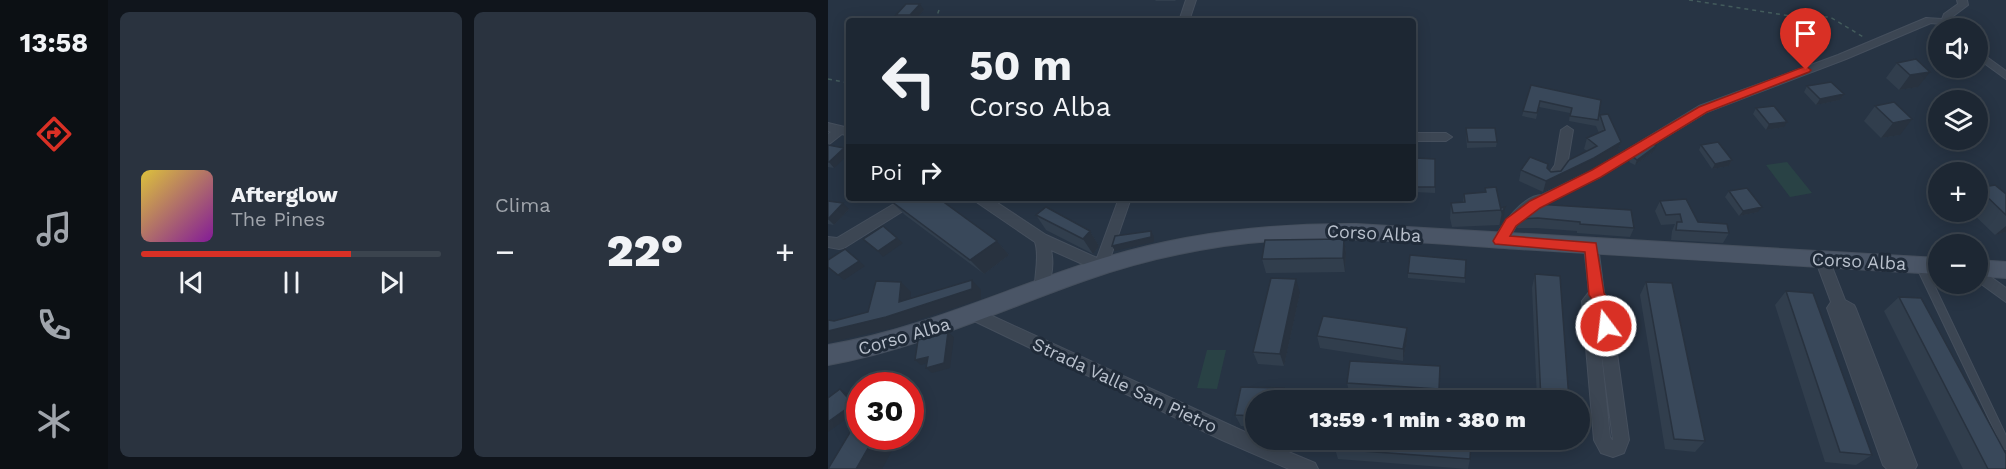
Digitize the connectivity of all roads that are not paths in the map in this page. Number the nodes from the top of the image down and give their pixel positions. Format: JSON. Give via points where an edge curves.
{"nodes":[{"id":1,"x":1191,"y":0,"type":"edge"},
{"id":2,"x":1962,"y":0,"type":"edge"},
{"id":3,"x":1185,"y":18,"type":"edge"},
{"id":4,"x":1948,"y":18,"type":"edge"},
{"id":5,"x":1928,"y":21,"type":"edge"},
{"id":6,"x":1988,"y":62,"type":"edge"},
{"id":7,"x":2006,"y":76,"type":"edge"},
{"id":8,"x":828,"y":127,"type":"edge"},
{"id":9,"x":845,"y":130,"type":"edge"},
{"id":10,"x":1567,"y":130,"type":"dead end"},
{"id":11,"x":1416,"y":137,"type":"edge"},
{"id":12,"x":1446,"y":137,"type":"dead end"},
{"id":13,"x":828,"y":141,"type":"edge"},
{"id":14,"x":1552,"y":178,"type":"edge"},
{"id":15,"x":1545,"y":193,"type":"edge"},
{"id":16,"x":909,"y":201,"type":"edge"},
{"id":17,"x":985,"y":201,"type":"edge"},
{"id":18,"x":1124,"y":201,"type":"edge"},
{"id":19,"x":1535,"y":204,"type":"junction"},
{"id":20,"x":1041,"y":238,"type":"junction"},
{"id":21,"x":1500,"y":241,"type":"junction"},
{"id":22,"x":828,"y":242,"type":"edge"},
{"id":23,"x":1592,"y":246,"type":"junction"},
{"id":24,"x":1822,"y":259,"type":"junction"},
{"id":25,"x":1928,"y":265,"type":"edge"},
{"id":26,"x":1101,"y":266,"type":"junction"},
{"id":27,"x":1988,"y":269,"type":"edge"},
{"id":28,"x":2006,"y":270,"type":"edge"},
{"id":29,"x":1988,"y":282,"type":"edge"},
{"id":30,"x":1041,"y":287,"type":"junction"},
{"id":31,"x":1941,"y":294,"type":"edge"},
{"id":32,"x":1597,"y":295,"type":"junction"},
{"id":33,"x":2006,"y":296,"type":"edge"},
{"id":34,"x":1839,"y":304,"type":"junction"},
{"id":35,"x":975,"y":314,"type":"junction"},
{"id":36,"x":828,"y":355,"type":"edge"},
{"id":37,"x":2006,"y":445,"type":"edge"},
{"id":38,"x":1309,"y":469,"type":"edge"},
{"id":39,"x":1899,"y":469,"type":"edge"},
{"id":40,"x":1906,"y":469,"type":"edge"}],
"edges":[{"from":1,"to":3,"type":"street"},
{"from":2,"to":4,"type":"street","via":[[1963,5]]},
{"from":5,"to":19,"type":"street","via":[[1703,110],[1596,174]]},
{"from":6,"to":7,"type":"street"},
{"from":8,"to":9,"type":"street"},
{"from":9,"to":13,"type":"street"},
{"from":10,"to":14,"type":"street","via":[[1561,166]]},
{"from":11,"to":12,"type":"street"},
{"from":15,"to":19,"type":"street"},
{"from":16,"to":22,"type":"street","via":[[839,244]]},
{"from":17,"to":20,"type":"street"},
{"from":18,"to":26,"type":"street"},
{"from":19,"to":21,"type":"street","via":[[1511,222]]},
{"from":20,"to":26,"type":"street"},
{"from":20,"to":30,"type":"street","via":[[1047,266]]},
{"from":21,"to":23,"type":"street","name":"Corso Alba"},
{"from":21,"to":26,"type":"street","name":"Corso Alba","via":[[1302,230],[1215,238]]},
{"from":23,"to":24,"type":"street","name":"Corso Alba"},
{"from":23,"to":32,"type":"street"},
{"from":24,"to":25,"type":"street","name":"Corso Alba"},
{"from":24,"to":34,"type":"street"},
{"from":26,"to":30,"type":"street","name":"Corso Alba"},
{"from":27,"to":28,"type":"street"},
{"from":29,"to":33,"type":"street"},
{"from":30,"to":35,"type":"street","name":"Corso Alba"},
{"from":31,"to":37,"type":"lane"},
{"from":32,"to":32,"type":"street","via":[[1589,301],[1602,440],[1613,449],[1621,440],[1603,303]]},
{"from":34,"to":39,"type":"street","via":[[1834,308],[1889,459]]},
{"from":34,"to":40,"type":"street","via":[[1849,309],[1908,465]]},
{"from":35,"to":36,"type":"street","name":"Corso Alba","via":[[900,339]]},
{"from":35,"to":38,"type":"street","name":"Strada Valle San Pietro"}]}
